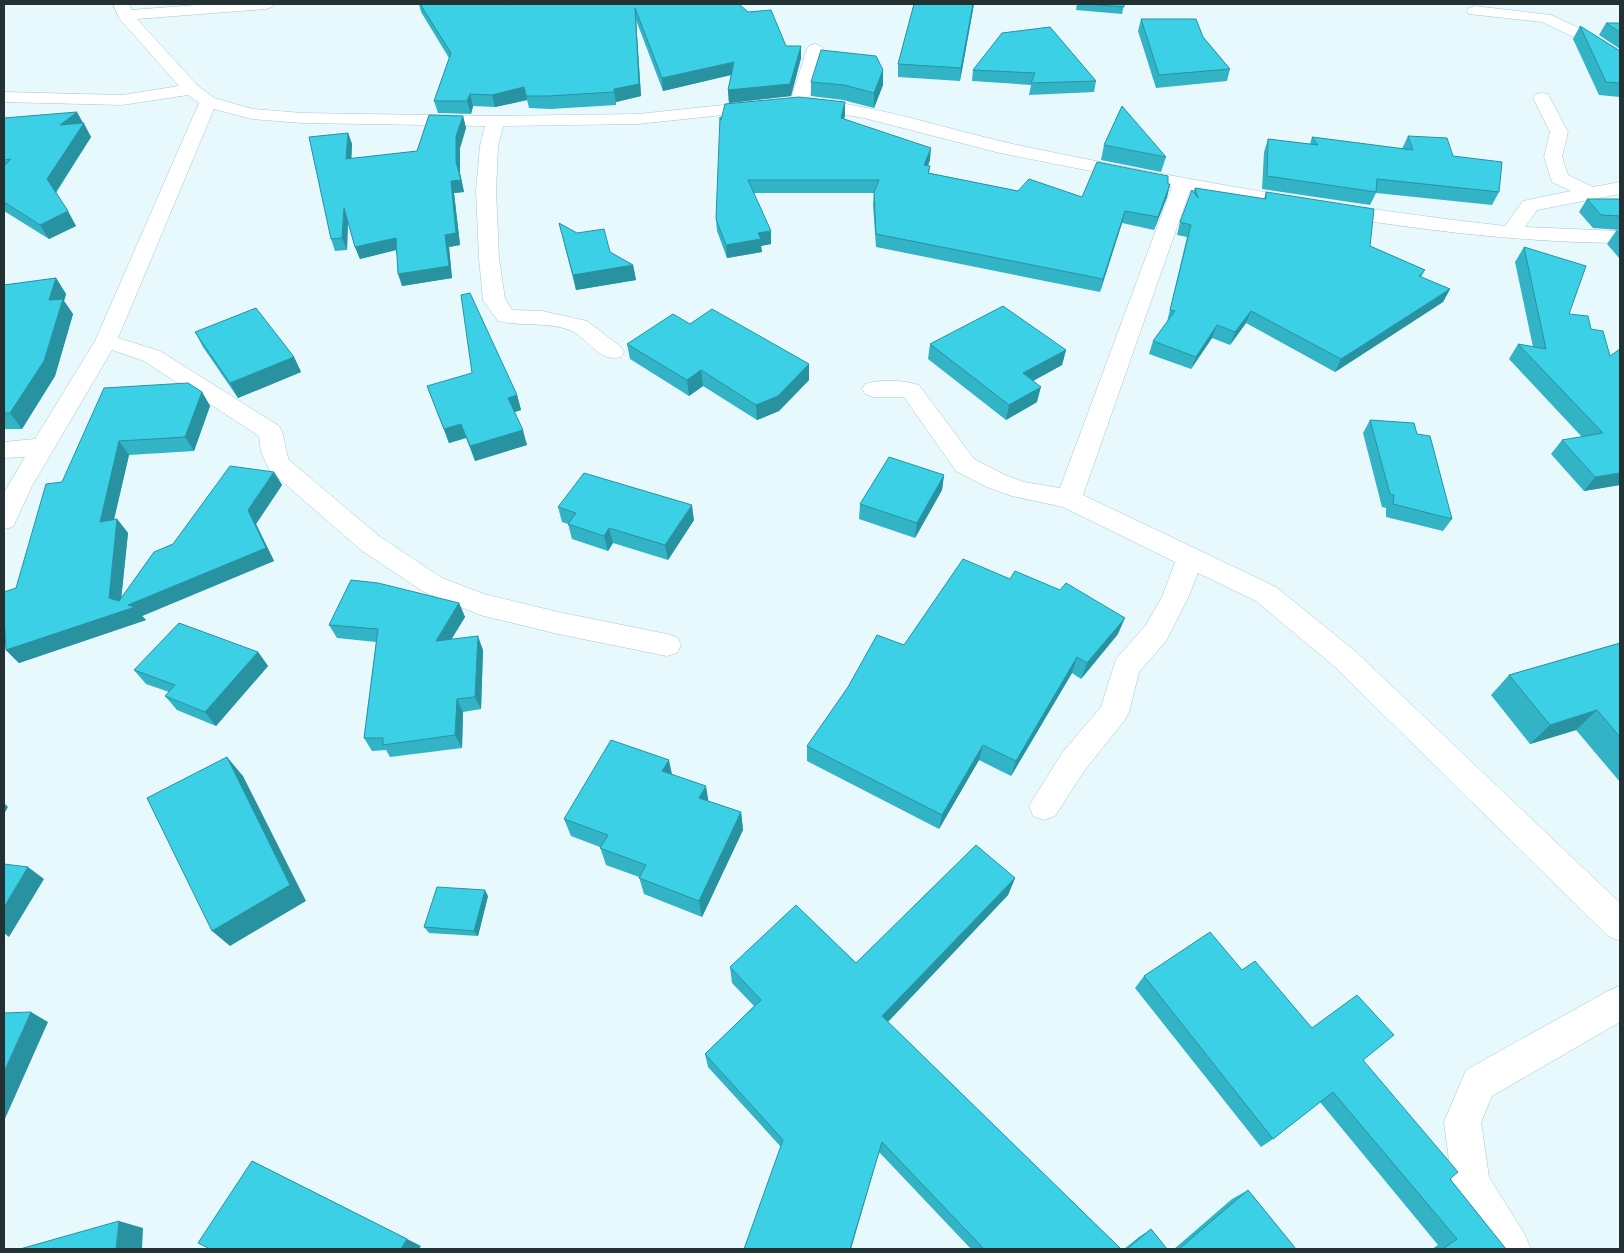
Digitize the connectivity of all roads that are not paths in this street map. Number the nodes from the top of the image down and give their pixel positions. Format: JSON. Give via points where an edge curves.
{"nodes":[{"id":1,"x":266,"y":4,"type":"edge"},
{"id":2,"x":1555,"y":4,"type":"edge"},
{"id":3,"x":123,"y":9,"type":"edge"},
{"id":4,"x":1475,"y":11,"type":"dead end"},
{"id":5,"x":1590,"y":40,"type":"junction"},
{"id":6,"x":815,"y":49,"type":"dead end"},
{"id":7,"x":1620,"y":58,"type":"edge"},
{"id":8,"x":191,"y":89,"type":"junction"},
{"id":9,"x":4,"y":97,"type":"edge"},
{"id":10,"x":1542,"y":98,"type":"dead end"},
{"id":11,"x":208,"y":102,"type":"junction"},
{"id":12,"x":799,"y":102,"type":"junction"},
{"id":13,"x":495,"y":122,"type":"junction"},
{"id":14,"x":1184,"y":184,"type":"junction"},
{"id":15,"x":1620,"y":188,"type":"edge"},
{"id":16,"x":1592,"y":194,"type":"junction"},
{"id":17,"x":1510,"y":232,"type":"junction"},
{"id":18,"x":1620,"y":237,"type":"edge"},
{"id":19,"x":106,"y":341,"type":"junction"},
{"id":20,"x":613,"y":352,"type":"dead end"},
{"id":21,"x":872,"y":389,"type":"dead end"},
{"id":22,"x":42,"y":448,"type":"junction"},
{"id":23,"x":4,"y":450,"type":"edge"},
{"id":24,"x":12,"y":488,"type":"edge"},
{"id":25,"x":1069,"y":499,"type":"junction"},
{"id":26,"x":4,"y":520,"type":"edge"},
{"id":27,"x":1190,"y":557,"type":"junction"},
{"id":28,"x":667,"y":644,"type":"dead end"},
{"id":29,"x":1044,"y":806,"type":"dead end"},
{"id":30,"x":1620,"y":925,"type":"edge"},
{"id":31,"x":1620,"y":1003,"type":"edge"},
{"id":32,"x":1511,"y":1249,"type":"edge"}],
"edges":[{"from":1,"to":3,"type":"street"},
{"from":2,"to":5,"type":"street"},
{"from":3,"to":8,"type":"street"},
{"from":4,"to":5,"type":"street","via":[[1545,18]]},
{"from":5,"to":7,"type":"street"},
{"from":6,"to":12,"type":"street"},
{"from":8,"to":9,"type":"street","via":[[122,100]]},
{"from":8,"to":11,"type":"street"},
{"from":10,"to":16,"type":"street","via":[[1559,132],[1553,157],[1560,178]]},
{"from":11,"to":13,"type":"street","via":[[252,114],[302,118]]},
{"from":11,"to":19,"type":"street"},
{"from":12,"to":13,"type":"street","via":[[638,119]]},
{"from":12,"to":14,"type":"street","via":[[843,107],[1000,148]]},
{"from":13,"to":20,"type":"street","via":[[486,191],[494,300],[506,316],[542,318],[579,326]]},
{"from":14,"to":17,"type":"street","via":[[1321,207]]},
{"from":14,"to":25,"type":"street"},
{"from":15,"to":16,"type":"street"},
{"from":16,"to":17,"type":"street","via":[[1530,205]]},
{"from":17,"to":18,"type":"street"},
{"from":19,"to":22,"type":"street"},
{"from":19,"to":28,"type":"street","via":[[152,356],[272,432],[272,452],[294,480],[370,543],[433,585],[480,604],[558,624]]},
{"from":21,"to":25,"type":"street","via":[[911,390],[965,465],[1021,490]]},
{"from":22,"to":23,"type":"street"},
{"from":22,"to":24,"type":"street"},
{"from":24,"to":26,"type":"street"},
{"from":25,"to":27,"type":"street"},
{"from":27,"to":29,"type":"street","via":[[1175,598],[1156,633],[1126,667],[1114,712],[1072,762]]},
{"from":27,"to":30,"type":"street","via":[[1266,594],[1345,659]]},
{"from":31,"to":32,"type":"street","via":[[1479,1083],[1475,1091],[1462,1122],[1471,1183]]}]}
